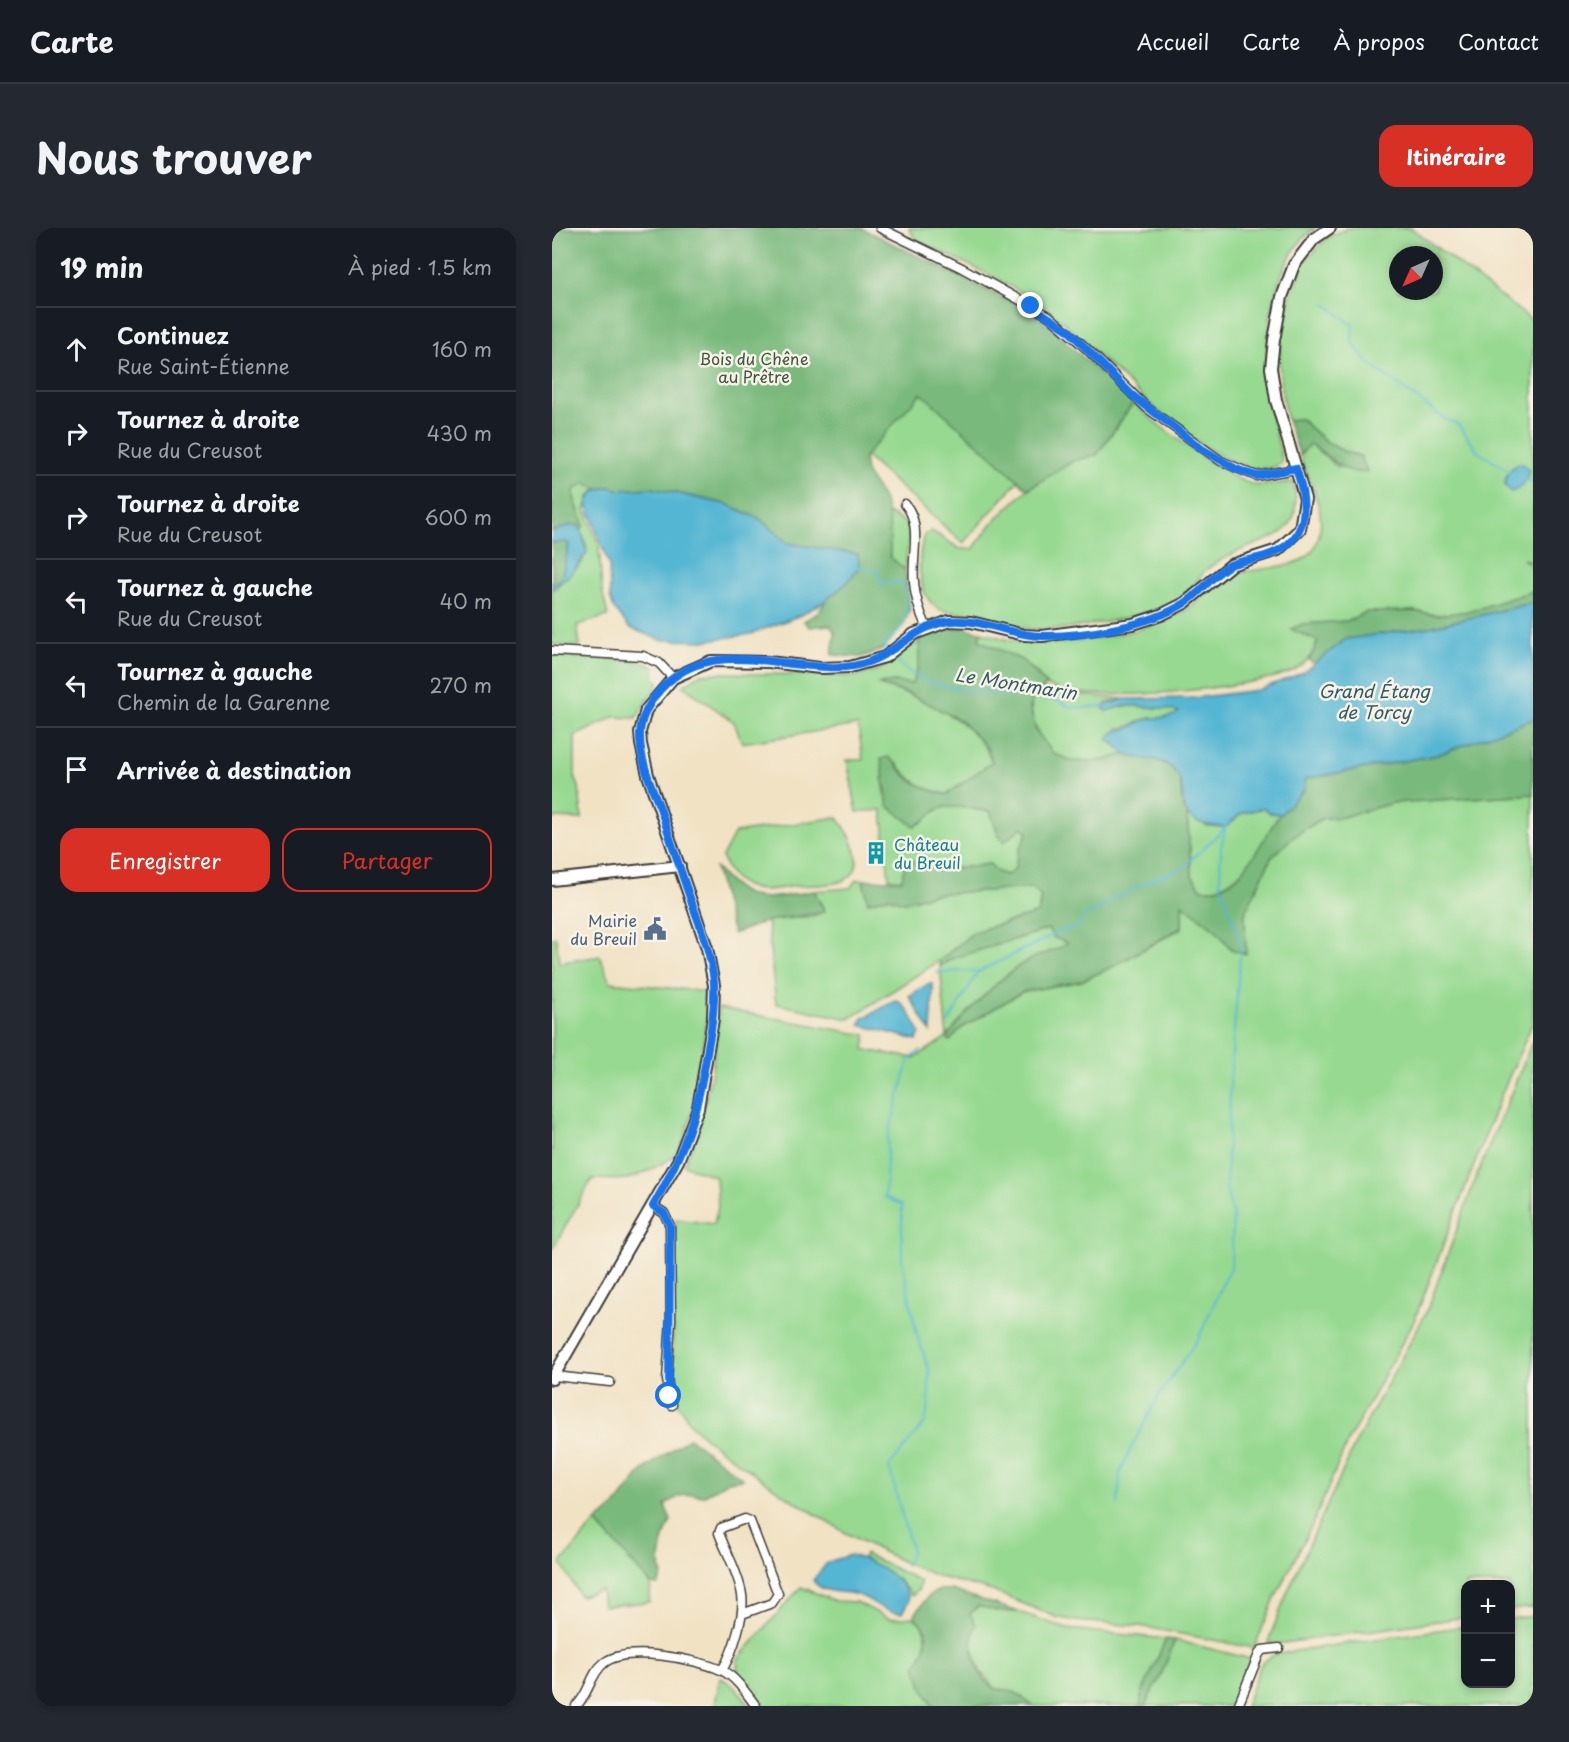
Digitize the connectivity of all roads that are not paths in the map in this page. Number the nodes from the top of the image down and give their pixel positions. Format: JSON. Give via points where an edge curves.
{"nodes":[{"id":1,"x":880,"y":228,"type":"edge"},
{"id":2,"x":1330,"y":228,"type":"edge"},
{"id":3,"x":1296,"y":468,"type":"junction"},
{"id":4,"x":905,"y":504,"type":"dead end"},
{"id":5,"x":927,"y":628,"type":"junction"},
{"id":6,"x":552,"y":651,"type":"edge"},
{"id":7,"x":673,"y":678,"type":"junction"},
{"id":8,"x":680,"y":866,"type":"junction"},
{"id":9,"x":552,"y":880,"type":"edge"},
{"id":10,"x":653,"y":1206,"type":"junction"},
{"id":11,"x":553,"y":1377,"type":"edge"},
{"id":12,"x":610,"y":1382,"type":"dead end"},
{"id":13,"x":672,"y":1404,"type":"dead end"},
{"id":14,"x":742,"y":1614,"type":"junction"},
{"id":15,"x":1279,"y":1648,"type":"dead end"},
{"id":16,"x":722,"y":1670,"type":"junction"},
{"id":17,"x":576,"y":1706,"type":"edge"},
{"id":18,"x":756,"y":1706,"type":"edge"},
{"id":19,"x":1238,"y":1706,"type":"edge"}],
"edges":[{"from":1,"to":3,"type":"street","via":[[1049,316],[1147,408],[1221,461],[1256,476]]},
{"from":2,"to":3,"type":"street","via":[[1314,239],[1294,265],[1282,297],[1274,340],[1273,383]]},
{"from":3,"to":5,"type":"street","via":[[1305,510],[1294,537],[1270,555],[1223,570],[1185,603],[1161,615],[1133,624],[1061,635],[1024,635],[959,621]]},
{"from":4,"to":5,"type":"street","via":[[915,522],[915,593]]},
{"from":5,"to":7,"type":"street","via":[[889,654],[850,667],[711,661]]},
{"from":6,"to":7,"type":"street","via":[[643,656],[659,663]]},
{"from":7,"to":8,"type":"street","via":[[646,710],[640,732],[648,775]]},
{"from":8,"to":9,"type":"street"},
{"from":8,"to":10,"type":"street","via":[[712,967],[714,1003],[693,1126]]},
{"from":10,"to":11,"type":"street"},
{"from":10,"to":13,"type":"street","via":[[664,1213],[670,1226],[667,1380]]},
{"from":11,"to":12,"type":"street"},
{"from":14,"to":14,"type":"street","via":[[742,1594],[719,1533],[721,1528],[745,1519],[750,1521],[778,1594],[772,1604]]},
{"from":14,"to":16,"type":"street","via":[[731,1655]]},
{"from":15,"to":19,"type":"street","via":[[1259,1654]]},
{"from":16,"to":17,"type":"street","via":[[652,1654],[626,1655],[603,1664]]},
{"from":16,"to":18,"type":"street"}]}
